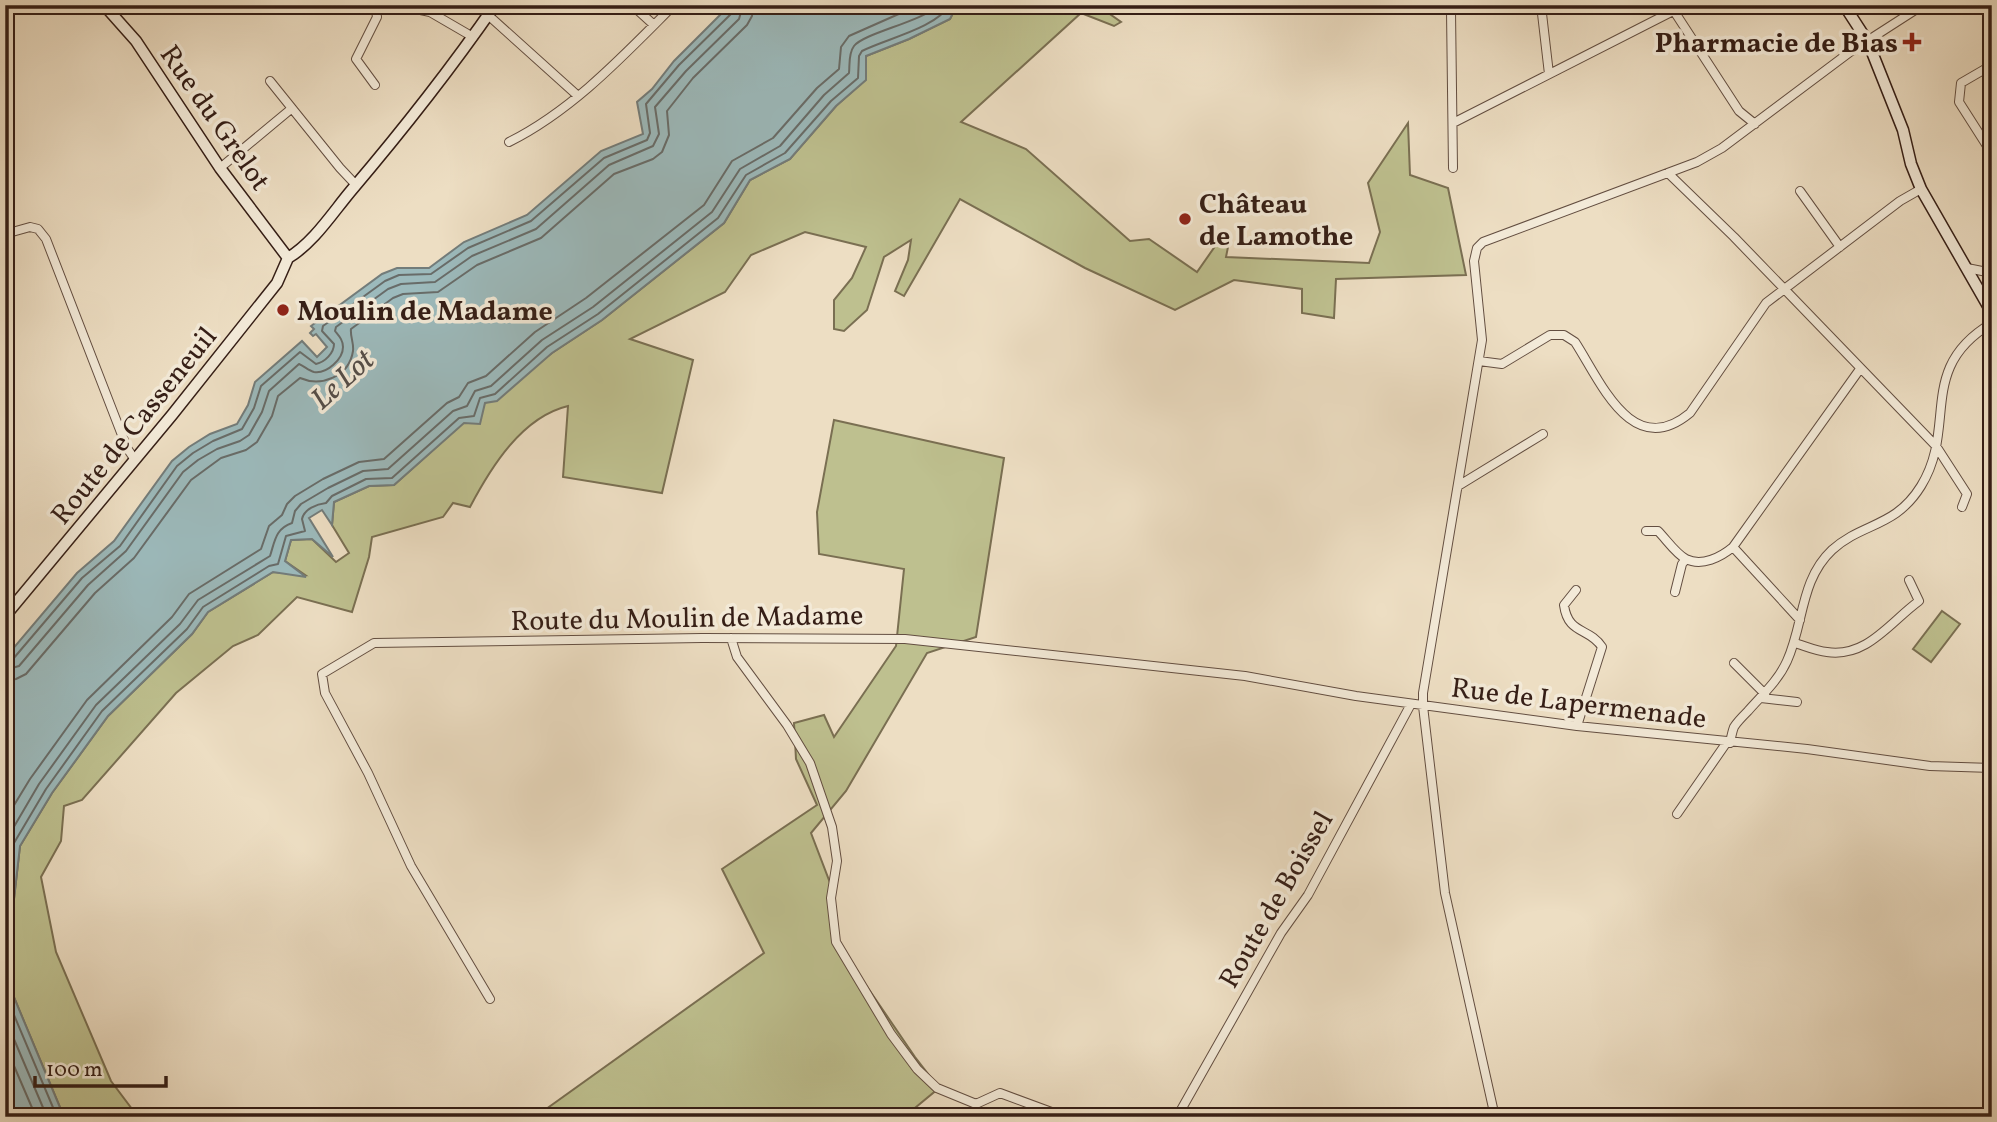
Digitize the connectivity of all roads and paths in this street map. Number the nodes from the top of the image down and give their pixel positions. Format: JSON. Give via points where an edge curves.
{"nodes":[{"id":1,"x":104,"y":5,"type":"edge"},
{"id":2,"x":375,"y":5,"type":"edge"},
{"id":3,"x":397,"y":5,"type":"edge"},
{"id":4,"x":632,"y":5,"type":"edge"},
{"id":5,"x":674,"y":5,"type":"edge"},
{"id":6,"x":1455,"y":5,"type":"edge"},
{"id":7,"x":1541,"y":5,"type":"edge"},
{"id":8,"x":1685,"y":5,"type":"edge"},
{"id":9,"x":1844,"y":5,"type":"edge"},
{"id":10,"x":1923,"y":5,"type":"edge"},
{"id":11,"x":491,"y":10,"type":"edge"},
{"id":12,"x":1674,"y":10,"type":"junction"},
{"id":13,"x":654,"y":25,"type":"junction"},
{"id":14,"x":473,"y":37,"type":"junction"},
{"id":15,"x":1868,"y":42,"type":"junction"},
{"id":16,"x":1992,"y":65,"type":"edge"},
{"id":17,"x":1549,"y":74,"type":"junction"},
{"id":18,"x":270,"y":81,"type":"dead end"},
{"id":19,"x":375,"y":85,"type":"dead end"},
{"id":20,"x":578,"y":96,"type":"junction"},
{"id":21,"x":291,"y":109,"type":"junction"},
{"id":22,"x":1453,"y":123,"type":"junction"},
{"id":23,"x":1755,"y":124,"type":"junction"},
{"id":24,"x":509,"y":142,"type":"dead end"},
{"id":25,"x":1991,"y":151,"type":"edge"},
{"id":26,"x":220,"y":168,"type":"junction"},
{"id":27,"x":1453,"y":168,"type":"dead end"},
{"id":28,"x":1668,"y":173,"type":"junction"},
{"id":29,"x":356,"y":185,"type":"junction"},
{"id":30,"x":1922,"y":189,"type":"junction"},
{"id":31,"x":1800,"y":191,"type":"dead end"},
{"id":32,"x":5,"y":234,"type":"edge"},
{"id":33,"x":1840,"y":247,"type":"junction"},
{"id":34,"x":288,"y":258,"type":"junction"},
{"id":35,"x":1966,"y":268,"type":"junction"},
{"id":36,"x":1992,"y":273,"type":"edge"},
{"id":37,"x":1784,"y":289,"type":"junction"},
{"id":38,"x":1990,"y":305,"type":"edge"},
{"id":39,"x":1992,"y":323,"type":"edge"},
{"id":40,"x":1479,"y":361,"type":"junction"},
{"id":41,"x":1860,"y":369,"type":"junction"},
{"id":42,"x":1543,"y":434,"type":"dead end"},
{"id":43,"x":1936,"y":446,"type":"junction"},
{"id":44,"x":135,"y":460,"type":"junction"},
{"id":45,"x":1458,"y":486,"type":"junction"},
{"id":46,"x":1962,"y":507,"type":"dead end"},
{"id":47,"x":1646,"y":531,"type":"dead end"},
{"id":48,"x":1733,"y":547,"type":"junction"},
{"id":49,"x":1686,"y":559,"type":"junction"},
{"id":50,"x":1909,"y":580,"type":"dead end"},
{"id":51,"x":1576,"y":590,"type":"dead end"},
{"id":52,"x":1675,"y":592,"type":"dead end"},
{"id":53,"x":5,"y":616,"type":"edge"},
{"id":54,"x":1800,"y":620,"type":"junction"},
{"id":55,"x":731,"y":638,"type":"junction"},
{"id":56,"x":1795,"y":643,"type":"junction"},
{"id":57,"x":1734,"y":663,"type":"dead end"},
{"id":58,"x":1763,"y":696,"type":"junction"},
{"id":59,"x":1797,"y":702,"type":"dead end"},
{"id":60,"x":1411,"y":704,"type":"junction"},
{"id":61,"x":1423,"y":706,"type":"junction"},
{"id":62,"x":1577,"y":726,"type":"junction"},
{"id":63,"x":1728,"y":743,"type":"junction"},
{"id":64,"x":1992,"y":768,"type":"edge"},
{"id":65,"x":1676,"y":814,"type":"dead end"},
{"id":66,"x":491,"y":999,"type":"dead end"},
{"id":67,"x":1065,"y":1117,"type":"edge"},
{"id":68,"x":1177,"y":1117,"type":"edge"},
{"id":69,"x":1495,"y":1117,"type":"edge"}],
"edges":[{"from":1,"to":26,"type":"main road","name":"Rue du Grelot","via":[[136,41]]},
{"from":2,"to":19,"type":"street","via":[[377,17],[356,59]]},
{"from":3,"to":14,"type":"street","via":[[430,12]]},
{"from":4,"to":13,"type":"street"},
{"from":5,"to":13,"type":"street"},
{"from":6,"to":22,"type":"street","via":[[1451,11]]},
{"from":7,"to":17,"type":"street"},
{"from":8,"to":12,"type":"street"},
{"from":9,"to":15,"type":"main road"},
{"from":10,"to":15,"type":"street"},
{"from":11,"to":14,"type":"main road"},
{"from":11,"to":20,"type":"street"},
{"from":12,"to":17,"type":"street"},
{"from":12,"to":23,"type":"street","via":[[1738,111]]},
{"from":13,"to":20,"type":"street"},
{"from":14,"to":29,"type":"main road"},
{"from":15,"to":23,"type":"street"},
{"from":15,"to":30,"type":"main road"},
{"from":16,"to":25,"type":"street","via":[[1961,83],[1959,102]]},
{"from":17,"to":22,"type":"street"},
{"from":18,"to":21,"type":"street"},
{"from":20,"to":24,"type":"street","via":[[534,130]]},
{"from":21,"to":26,"type":"street"},
{"from":21,"to":29,"type":"street"},
{"from":22,"to":27,"type":"street"},
{"from":23,"to":28,"type":"street","via":[[1723,148]]},
{"from":26,"to":34,"type":"main road","name":"Rue du Grelot"},
{"from":28,"to":37,"type":"street"},
{"from":28,"to":40,"type":"street","via":[[1483,242],[1474,261],[1482,340]]},
{"from":29,"to":34,"type":"main road","via":[[301,250]]},
{"from":30,"to":33,"type":"street"},
{"from":30,"to":35,"type":"main road"},
{"from":31,"to":33,"type":"street"},
{"from":32,"to":44,"type":"street","via":[[30,228],[38,229],[46,239]]},
{"from":33,"to":37,"type":"street"},
{"from":34,"to":44,"type":"main road","name":"Route de Casseneuil","via":[[277,283]]},
{"from":35,"to":36,"type":"street"},
{"from":35,"to":38,"type":"main road"},
{"from":37,"to":40,"type":"street","via":[[1766,303],[1690,413],[1661,428],[1645,428],[1630,421],[1575,342],[1564,335],[1550,335],[1502,364]]},
{"from":37,"to":41,"type":"street"},
{"from":39,"to":43,"type":"street","via":[[1965,342],[1946,374]]},
{"from":40,"to":45,"type":"street"},
{"from":41,"to":43,"type":"street"},
{"from":41,"to":48,"type":"street"},
{"from":42,"to":45,"type":"street"},
{"from":43,"to":46,"type":"street","via":[[1967,494]]},
{"from":43,"to":54,"type":"street","via":[[1931,469],[1909,503],[1895,516],[1845,539],[1818,566]]},
{"from":44,"to":53,"type":"main road","name":"Route de Casseneuil"},
{"from":45,"to":61,"type":"street"},
{"from":47,"to":49,"type":"street","via":[[1658,531]]},
{"from":48,"to":49,"type":"street","via":[[1706,561]]},
{"from":48,"to":54,"type":"street"},
{"from":49,"to":52,"type":"street"},
{"from":50,"to":56,"type":"street","via":[[1919,601],[1869,644],[1852,652],[1828,652]]},
{"from":51,"to":62,"type":"street","via":[[1564,605],[1566,617],[1580,632],[1596,637],[1602,647]]},
{"from":54,"to":56,"type":"street"},
{"from":55,"to":60,"type":"street","name":"Route du Moulin de Madame","via":[[905,639],[1245,676]]},
{"from":55,"to":66,"type":"street","name":"Route du Moulin de Madame","via":[[374,643],[323,674],[325,693],[411,866]]},
{"from":55,"to":67,"type":"street","via":[[737,657],[810,763],[832,827],[837,861],[831,898],[836,942],[891,1034],[937,1088],[976,1104],[1000,1093]]},
{"from":56,"to":58,"type":"street"},
{"from":57,"to":58,"type":"street"},
{"from":58,"to":59,"type":"street"},
{"from":58,"to":63,"type":"street","via":[[1734,726]]},
{"from":60,"to":61,"type":"street","name":"Route du Moulin de Madame"},
{"from":60,"to":68,"type":"street","name":"Route de Boissel","via":[[1308,895],[1281,933]]},
{"from":61,"to":62,"type":"street","name":"Rue de Lapermenade"},
{"from":61,"to":69,"type":"street","name":"Rue de Lapermenade","via":[[1445,893]]},
{"from":62,"to":63,"type":"street","name":"Rue de Lapermenade"},
{"from":63,"to":64,"type":"street","name":"Rue de Lapermenade"},
{"from":63,"to":65,"type":"street","name":"Rue de Lapermenade"}]}
